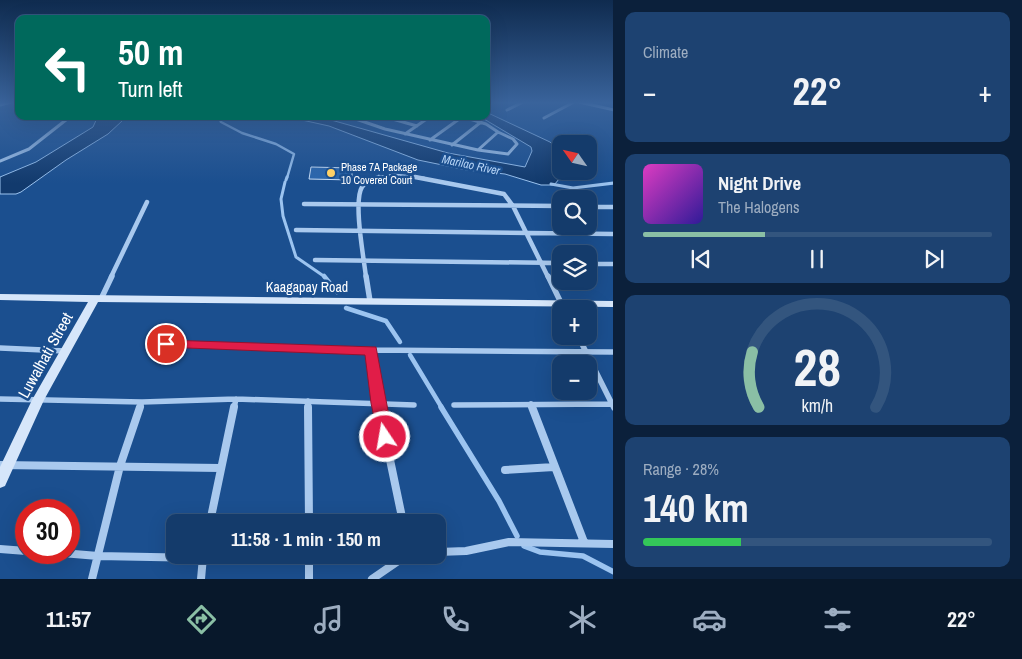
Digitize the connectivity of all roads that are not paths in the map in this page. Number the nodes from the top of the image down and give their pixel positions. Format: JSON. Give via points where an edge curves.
{"nodes":[{"id":1,"x":54,"y":129,"type":"edge"},
{"id":2,"x":389,"y":129,"type":"edge"},
{"id":3,"x":412,"y":129,"type":"edge"},
{"id":4,"x":444,"y":129,"type":"edge"},
{"id":5,"x":472,"y":129,"type":"edge"},
{"id":6,"x":495,"y":129,"type":"edge"},
{"id":7,"x":498,"y":132,"type":"junction"},
{"id":8,"x":405,"y":134,"type":"junction"},
{"id":9,"x":430,"y":140,"type":"junction"},
{"id":10,"x":452,"y":144,"type":"junction"},
{"id":11,"x":478,"y":150,"type":"junction"},
{"id":12,"x":0,"y":161,"type":"edge"},
{"id":13,"x":147,"y":202,"type":"dead end"},
{"id":14,"x":360,"y":203,"type":"junction"},
{"id":15,"x":304,"y":204,"type":"dead end"},
{"id":16,"x":513,"y":206,"type":"junction"},
{"id":17,"x":552,"y":206,"type":"edge"},
{"id":18,"x":597,"y":207,"type":"edge"},
{"id":19,"x":613,"y":207,"type":"edge"},
{"id":20,"x":296,"y":230,"type":"dead end"},
{"id":21,"x":361,"y":230,"type":"junction"},
{"id":22,"x":526,"y":233,"type":"junction"},
{"id":23,"x":613,"y":234,"type":"edge"},
{"id":24,"x":315,"y":260,"type":"dead end"},
{"id":25,"x":365,"y":260,"type":"junction"},
{"id":26,"x":541,"y":263,"type":"junction"},
{"id":27,"x":552,"y":263,"type":"edge"},
{"id":28,"x":597,"y":264,"type":"edge"},
{"id":29,"x":613,"y":264,"type":"edge"},
{"id":30,"x":0,"y":296,"type":"edge"},
{"id":31,"x":98,"y":298,"type":"junction"},
{"id":32,"x":560,"y":300,"type":"edge"},
{"id":33,"x":370,"y":301,"type":"junction"},
{"id":34,"x":613,"y":304,"type":"edge"},
{"id":35,"x":597,"y":305,"type":"edge"},
{"id":36,"x":552,"y":306,"type":"edge"},
{"id":37,"x":148,"y":343,"type":"dead end"},
{"id":38,"x":582,"y":345,"type":"edge"},
{"id":39,"x":0,"y":348,"type":"edge"},
{"id":40,"x":371,"y":350,"type":"junction"},
{"id":41,"x":65,"y":351,"type":"junction"},
{"id":42,"x":585,"y":352,"type":"junction"},
{"id":43,"x":613,"y":352,"type":"edge"},
{"id":44,"x":0,"y":399,"type":"edge"},
{"id":45,"x":236,"y":399,"type":"junction"},
{"id":46,"x":38,"y":400,"type":"junction"},
{"id":47,"x":308,"y":401,"type":"junction"},
{"id":48,"x":142,"y":402,"type":"junction"},
{"id":49,"x":378,"y":403,"type":"junction"},
{"id":50,"x":531,"y":404,"type":"junction"},
{"id":51,"x":414,"y":405,"type":"dead end"},
{"id":52,"x":613,"y":405,"type":"edge"},
{"id":53,"x":454,"y":406,"type":"dead end"},
{"id":54,"x":3,"y":465,"type":"edge"},
{"id":55,"x":120,"y":466,"type":"junction"},
{"id":56,"x":554,"y":467,"type":"junction"},
{"id":57,"x":220,"y":468,"type":"junction"},
{"id":58,"x":505,"y":470,"type":"dead end"},
{"id":59,"x":0,"y":482,"type":"edge"},
{"id":60,"x":211,"y":514,"type":"edge"},
{"id":61,"x":309,"y":514,"type":"edge"},
{"id":62,"x":401,"y":514,"type":"edge"},
{"id":63,"x":584,"y":542,"type":"junction"},
{"id":64,"x":613,"y":544,"type":"edge"},
{"id":65,"x":0,"y":549,"type":"edge"},
{"id":66,"x":15,"y":550,"type":"edge"},
{"id":67,"x":446,"y":552,"type":"edge"},
{"id":68,"x":80,"y":554,"type":"edge"},
{"id":69,"x":98,"y":556,"type":"junction"},
{"id":70,"x":166,"y":557,"type":"edge"},
{"id":71,"x":202,"y":564,"type":"edge"},
{"id":72,"x":309,"y":564,"type":"edge"},
{"id":73,"x":394,"y":564,"type":"edge"},
{"id":74,"x":92,"y":579,"type":"edge"},
{"id":75,"x":201,"y":579,"type":"edge"},
{"id":76,"x":310,"y":579,"type":"edge"},
{"id":77,"x":372,"y":579,"type":"edge"}],
"edges":[{"from":1,"to":12,"type":"street","via":[[18,154]]},
{"from":2,"to":8,"type":"street"},
{"from":3,"to":8,"type":"street"},
{"from":4,"to":9,"type":"street"},
{"from":5,"to":10,"type":"street"},
{"from":6,"to":7,"type":"street"},
{"from":7,"to":11,"type":"street"},
{"from":7,"to":11,"type":"street","via":[[517,144],[508,154]]},
{"from":8,"to":9,"type":"street"},
{"from":9,"to":10,"type":"street"},
{"from":10,"to":11,"type":"street"},
{"from":13,"to":31,"type":"street"},
{"from":14,"to":15,"type":"street"},
{"from":14,"to":16,"type":"street"},
{"from":14,"to":16,"type":"street","via":[[366,182],[391,175],[495,191],[504,194]]},
{"from":14,"to":21,"type":"street"},
{"from":16,"to":17,"type":"street"},
{"from":16,"to":22,"type":"street"},
{"from":18,"to":19,"type":"street"},
{"from":20,"to":21,"type":"street"},
{"from":21,"to":22,"type":"street"},
{"from":21,"to":25,"type":"street"},
{"from":22,"to":23,"type":"street"},
{"from":22,"to":26,"type":"street"},
{"from":24,"to":25,"type":"street"},
{"from":25,"to":26,"type":"street"},
{"from":25,"to":33,"type":"street"},
{"from":26,"to":27,"type":"street"},
{"from":26,"to":32,"type":"street"},
{"from":28,"to":29,"type":"street"},
{"from":30,"to":31,"type":"street","name":"Kaagapay Road"},
{"from":31,"to":33,"type":"street","name":"Kaagapay Road"},
{"from":31,"to":41,"type":"street","name":"Luwalhati Street"},
{"from":33,"to":36,"type":"street","name":"Kaagapay Road"},
{"from":34,"to":35,"type":"street","name":"Kaagapay Road"},
{"from":37,"to":40,"type":"street"},
{"from":38,"to":42,"type":"street"},
{"from":39,"to":41,"type":"street"},
{"from":40,"to":42,"type":"street"},
{"from":40,"to":49,"type":"street"},
{"from":41,"to":46,"type":"street","name":"Luwalhati Street"},
{"from":42,"to":43,"type":"street"},
{"from":42,"to":52,"type":"street"},
{"from":44,"to":46,"type":"street"},
{"from":45,"to":47,"type":"street"},
{"from":45,"to":48,"type":"street"},
{"from":45,"to":57,"type":"street"},
{"from":46,"to":48,"type":"street"},
{"from":46,"to":54,"type":"street","name":"Luwalhati Street"},
{"from":47,"to":49,"type":"street"},
{"from":47,"to":61,"type":"street"},
{"from":48,"to":55,"type":"street"},
{"from":49,"to":51,"type":"street"},
{"from":49,"to":62,"type":"street"},
{"from":50,"to":52,"type":"street"},
{"from":50,"to":53,"type":"street"},
{"from":50,"to":56,"type":"street"},
{"from":54,"to":55,"type":"street"},
{"from":54,"to":59,"type":"street","name":"Luwalhati Street"},
{"from":55,"to":57,"type":"street"},
{"from":55,"to":69,"type":"street"},
{"from":56,"to":58,"type":"street"},
{"from":56,"to":63,"type":"street"},
{"from":57,"to":60,"type":"street"},
{"from":63,"to":64,"type":"street"},
{"from":63,"to":67,"type":"street","via":[[509,542]]},
{"from":65,"to":66,"type":"street"},
{"from":68,"to":69,"type":"street"},
{"from":69,"to":70,"type":"street"},
{"from":69,"to":74,"type":"street"},
{"from":71,"to":75,"type":"street"},
{"from":72,"to":76,"type":"street"},
{"from":73,"to":77,"type":"street"}]}
